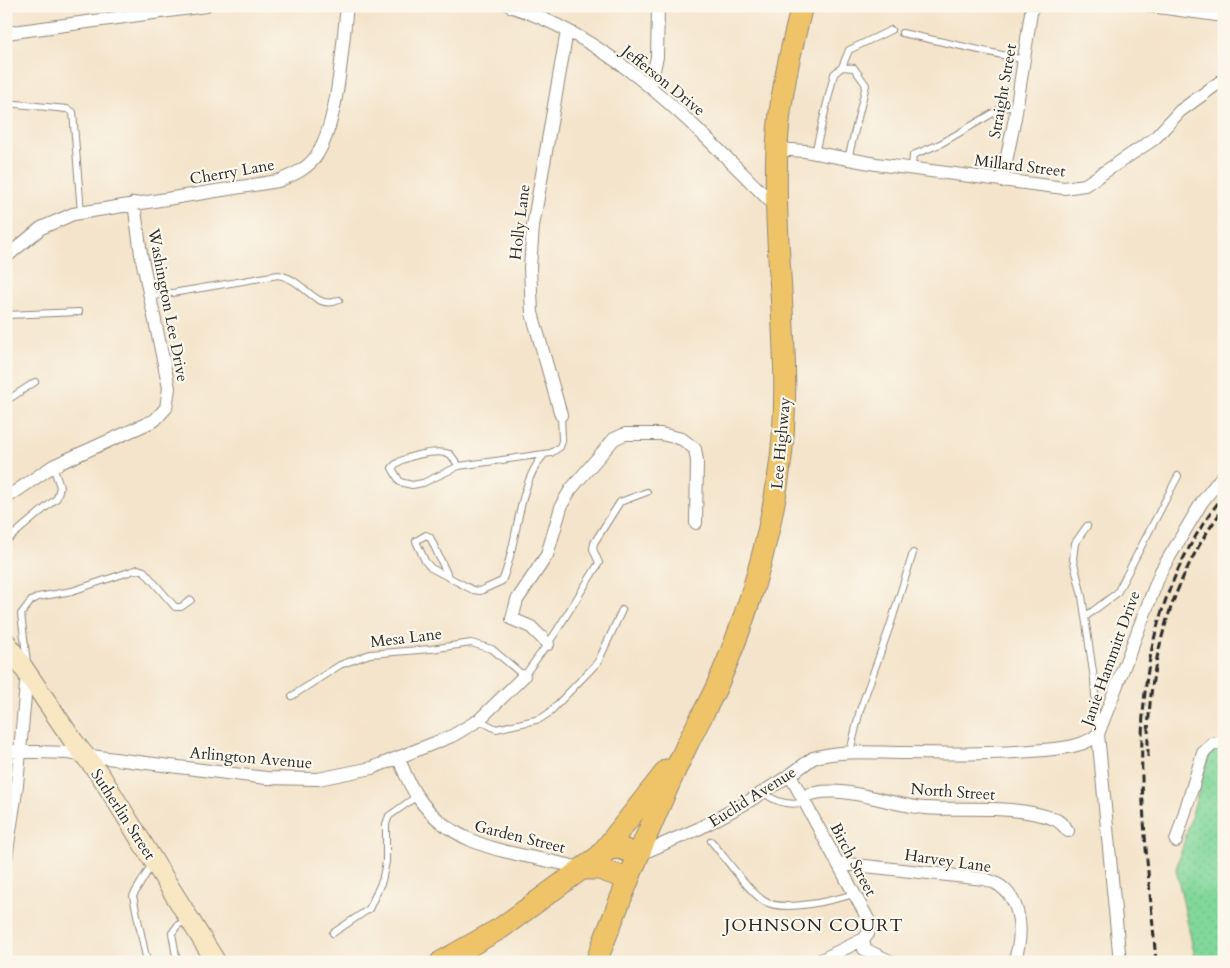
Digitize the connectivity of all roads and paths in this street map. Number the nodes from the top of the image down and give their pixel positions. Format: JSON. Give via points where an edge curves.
{"nodes":[{"id":1,"x":204,"y":6,"type":"edge"},
{"id":2,"x":348,"y":6,"type":"edge"},
{"id":3,"x":510,"y":6,"type":"edge"},
{"id":4,"x":658,"y":6,"type":"edge"},
{"id":5,"x":802,"y":6,"type":"edge"},
{"id":6,"x":1032,"y":6,"type":"edge"},
{"id":7,"x":1151,"y":6,"type":"edge"},
{"id":8,"x":1224,"y":16,"type":"edge"},
{"id":9,"x":891,"y":30,"type":"dead end"},
{"id":10,"x":567,"y":31,"type":"junction"},
{"id":11,"x":6,"y":33,"type":"edge"},
{"id":12,"x":902,"y":33,"type":"dead end"},
{"id":13,"x":1025,"y":60,"type":"junction"},
{"id":14,"x":842,"y":68,"type":"junction"},
{"id":15,"x":1224,"y":79,"type":"edge"},
{"id":16,"x":650,"y":87,"type":"junction"},
{"id":17,"x":6,"y":103,"type":"edge"},
{"id":18,"x":1017,"y":106,"type":"junction"},
{"id":19,"x":777,"y":148,"type":"junction"},
{"id":20,"x":815,"y":153,"type":"junction"},
{"id":21,"x":848,"y":159,"type":"junction"},
{"id":22,"x":912,"y":168,"type":"junction"},
{"id":23,"x":1002,"y":180,"type":"junction"},
{"id":24,"x":134,"y":203,"type":"junction"},
{"id":25,"x":777,"y":208,"type":"junction"},
{"id":26,"x":81,"y":212,"type":"junction"},
{"id":27,"x":6,"y":258,"type":"edge"},
{"id":28,"x":149,"y":297,"type":"junction"},
{"id":29,"x":339,"y":300,"type":"dead end"},
{"id":30,"x":79,"y":312,"type":"dead end"},
{"id":31,"x":6,"y":315,"type":"edge"},
{"id":32,"x":35,"y":382,"type":"dead end"},
{"id":33,"x":6,"y":401,"type":"edge"},
{"id":34,"x":561,"y":415,"type":"joint"},
{"id":35,"x":543,"y":456,"type":"junction"},
{"id":36,"x":54,"y":466,"type":"junction"},
{"id":37,"x":458,"y":466,"type":"junction"},
{"id":38,"x":1224,"y":474,"type":"edge"},
{"id":39,"x":1178,"y":476,"type":"dead end"},
{"id":40,"x":646,"y":492,"type":"dead end"},
{"id":41,"x":6,"y":498,"type":"edge"},
{"id":42,"x":696,"y":523,"type":"dead end"},
{"id":43,"x":1087,"y":526,"type":"dead end"},
{"id":44,"x":6,"y":541,"type":"edge"},
{"id":45,"x":912,"y":553,"type":"dead end"},
{"id":46,"x":448,"y":576,"type":"junction"},
{"id":47,"x":191,"y":600,"type":"dead end"},
{"id":48,"x":622,"y":610,"type":"dead end"},
{"id":49,"x":1085,"y":617,"type":"junction"},
{"id":50,"x":6,"y":642,"type":"edge"},
{"id":51,"x":548,"y":644,"type":"junction"},
{"id":52,"x":27,"y":671,"type":"junction"},
{"id":53,"x":524,"y":676,"type":"junction"},
{"id":54,"x":292,"y":696,"type":"dead end"},
{"id":55,"x":479,"y":720,"type":"junction"},
{"id":56,"x":1098,"y":734,"type":"junction"},
{"id":57,"x":1224,"y":742,"type":"edge"},
{"id":58,"x":687,"y":744,"type":"junction"},
{"id":59,"x":6,"y":751,"type":"edge"},
{"id":60,"x":20,"y":751,"type":"junction"},
{"id":61,"x":850,"y":752,"type":"junction"},
{"id":62,"x":85,"y":756,"type":"junction"},
{"id":63,"x":399,"y":759,"type":"junction"},
{"id":64,"x":790,"y":775,"type":"junction"},
{"id":65,"x":763,"y":792,"type":"junction"},
{"id":66,"x":416,"y":796,"type":"junction"},
{"id":67,"x":803,"y":799,"type":"junction"},
{"id":68,"x":1068,"y":831,"type":"dead end"},
{"id":69,"x":711,"y":840,"type":"dead end"},
{"id":70,"x":1176,"y":842,"type":"dead end"},
{"id":71,"x":601,"y":854,"type":"junction"},
{"id":72,"x":638,"y":855,"type":"junction"},
{"id":73,"x":6,"y":857,"type":"edge"},
{"id":74,"x":154,"y":861,"type":"junction"},
{"id":75,"x":838,"y":863,"type":"junction"},
{"id":76,"x":584,"y":869,"type":"junction"},
{"id":77,"x":628,"y":879,"type":"junction"},
{"id":78,"x":854,"y":894,"type":"junction"},
{"id":79,"x":189,"y":918,"type":"junction"},
{"id":80,"x":333,"y":933,"type":"dead end"},
{"id":81,"x":864,"y":939,"type":"junction"},
{"id":82,"x":147,"y":962,"type":"edge"},
{"id":83,"x":177,"y":962,"type":"edge"},
{"id":84,"x":216,"y":962,"type":"edge"},
{"id":85,"x":441,"y":962,"type":"edge"},
{"id":86,"x":596,"y":962,"type":"edge"},
{"id":87,"x":817,"y":962,"type":"edge"},
{"id":88,"x":892,"y":962,"type":"edge"},
{"id":89,"x":1014,"y":962,"type":"edge"},
{"id":90,"x":1120,"y":962,"type":"edge"}],
"edges":[{"from":1,"to":11,"type":"street"},
{"from":2,"to":24,"type":"street","name":"Cherry Lane","via":[[329,122],[318,152],[306,166],[278,181]]},
{"from":3,"to":10,"type":"street","name":"Jefferson Drive"},
{"from":4,"to":16,"type":"street","via":[[656,57]]},
{"from":5,"to":19,"type":"main road","name":"Lee Highway","via":[[782,93]]},
{"from":6,"to":13,"type":"street","name":"Straight Street"},
{"from":7,"to":8,"type":"street"},
{"from":9,"to":14,"type":"lane","via":[[849,50]]},
{"from":10,"to":16,"type":"street","name":"Jefferson Drive","via":[[591,44]]},
{"from":10,"to":34,"type":"street","name":"Holly Lane","via":[[533,226],[530,268],[532,313]]},
{"from":12,"to":13,"type":"lane"},
{"from":13,"to":18,"type":"street","name":"Straight Street"},
{"from":14,"to":20,"type":"lane","via":[[834,74]]},
{"from":14,"to":21,"type":"lane","via":[[854,68],[866,85]]},
{"from":15,"to":23,"type":"street","name":"Millard Street","via":[[1180,111],[1154,139],[1085,185],[1064,188]]},
{"from":16,"to":25,"type":"street","name":"Jefferson Drive","via":[[702,132]]},
{"from":17,"to":26,"type":"lane","via":[[74,112]]},
{"from":18,"to":22,"type":"lane","via":[[1002,108],[940,144],[913,155]]},
{"from":18,"to":23,"type":"street","name":"Straight Street"},
{"from":19,"to":20,"type":"street","name":"Millard Street"},
{"from":19,"to":25,"type":"main road","name":"Lee Highway"},
{"from":20,"to":21,"type":"street","name":"Millard Street"},
{"from":21,"to":22,"type":"street","name":"Millard Street"},
{"from":22,"to":23,"type":"street","name":"Millard Street"},
{"from":24,"to":26,"type":"street","name":"Cherry Lane"},
{"from":24,"to":28,"type":"street","name":"Washington Lee Drive"},
{"from":25,"to":58,"type":"main road","name":"Lee Highway","via":[[785,354],[780,471],[755,587],[716,688]]},
{"from":26,"to":27,"type":"street","name":"Cherry Lane","via":[[41,228]]},
{"from":28,"to":29,"type":"lane","via":[[278,275],[296,280],[324,303]]},
{"from":28,"to":36,"type":"street","name":"Washington Lee Drive","via":[[169,388],[166,408],[155,420]]},
{"from":30,"to":31,"type":"lane"},
{"from":32,"to":33,"type":"lane"},
{"from":34,"to":35,"type":"lane","via":[[562,441],[556,451]]},
{"from":35,"to":37,"type":"lane","via":[[518,456]]},
{"from":35,"to":46,"type":"lane","via":[[526,492],[502,581],[480,591]]},
{"from":36,"to":41,"type":"street","name":"Washington Lee Drive"},
{"from":36,"to":44,"type":"lane","via":[[60,487],[57,498]]},
{"from":37,"to":37,"type":"lane","via":[[412,485],[400,482],[392,468],[400,462],[436,450],[450,454]]},
{"from":38,"to":56,"type":"street","name":"Janie Hammitt Drive","via":[[1202,502],[1161,571]]},
{"from":39,"to":49,"type":"lane","via":[[1117,593]]},
{"from":40,"to":51,"type":"lane","via":[[620,502],[594,543],[593,550],[599,563]]},
{"from":42,"to":51,"type":"street","via":[[696,453],[690,444],[661,434],[625,434],[614,439],[571,489],[562,504],[547,555],[515,604],[512,619],[531,627]]},
{"from":43,"to":49,"type":"lane","via":[[1074,543],[1073,559]]},
{"from":45,"to":61,"type":"lane","via":[[860,710]]},
{"from":46,"to":46,"type":"lane","via":[[431,568],[416,541],[426,535],[430,538]]},
{"from":47,"to":52,"type":"lane","via":[[175,607],[138,569],[72,591],[38,597],[25,607],[22,614]]},
{"from":48,"to":55,"type":"lane","via":[[598,662],[549,713],[540,719],[496,729]]},
{"from":49,"to":56,"type":"lane"},
{"from":50,"to":52,"type":"street","name":"Sutherlin Street"},
{"from":51,"to":53,"type":"lane"},
{"from":52,"to":60,"type":"street"},
{"from":52,"to":62,"type":"street","name":"Sutherlin Street"},
{"from":53,"to":54,"type":"lane","name":"Mesa Lane","via":[[492,649],[471,643],[370,654],[340,665]]},
{"from":53,"to":55,"type":"street","name":"Arlington Avenue"},
{"from":55,"to":63,"type":"street","name":"Arlington Avenue","via":[[452,736]]},
{"from":56,"to":61,"type":"street","name":"Euclid Avenue","via":[[1084,743],[1021,752]]},
{"from":56,"to":90,"type":"street","name":"Janie Hammitt Drive"},
{"from":57,"to":70,"type":"street","via":[[1213,744],[1203,753]]},
{"from":58,"to":71,"type":"main road"},
{"from":58,"to":72,"type":"main road","name":"Lee Highway"},
{"from":59,"to":60,"type":"street","name":"Arlington Avenue"},
{"from":60,"to":62,"type":"street","name":"Arlington Avenue"},
{"from":60,"to":73,"type":"street"},
{"from":61,"to":64,"type":"street","name":"Euclid Avenue","via":[[813,758]]},
{"from":62,"to":63,"type":"street","name":"Arlington Avenue","via":[[299,780],[348,774]]},
{"from":62,"to":74,"type":"street","name":"Sutherlin Street","via":[[102,776]]},
{"from":63,"to":66,"type":"street","name":"Garden Street"},
{"from":64,"to":65,"type":"street","name":"Euclid Avenue"},
{"from":64,"to":67,"type":"street","name":"Birch Street"},
{"from":65,"to":67,"type":"lane","via":[[770,798],[793,805]]},
{"from":65,"to":72,"type":"street","name":"Euclid Avenue","via":[[698,829]]},
{"from":66,"to":76,"type":"street","name":"Garden Street","via":[[441,823],[475,844]]},
{"from":66,"to":80,"type":"lane","via":[[389,816],[382,882],[370,909]]},
{"from":67,"to":68,"type":"street","name":"North Street","via":[[822,791],[923,808],[1028,814],[1054,819]]},
{"from":67,"to":75,"type":"street","name":"Birch Street"},
{"from":69,"to":78,"type":"lane","via":[[756,895],[770,904],[788,906]]},
{"from":71,"to":72,"type":"main road","via":[[620,848]]},
{"from":71,"to":76,"type":"main road"},
{"from":72,"to":77,"type":"main road","name":"Lee Highway"},
{"from":74,"to":79,"type":"street","name":"Sutherlin Street"},
{"from":74,"to":82,"type":"lane","via":[[133,896]]},
{"from":75,"to":78,"type":"street","name":"Birch Street"},
{"from":75,"to":89,"type":"street","name":"Harvey Lane","via":[[984,879],[1000,885],[1014,900],[1020,922]]},
{"from":76,"to":77,"type":"main road","via":[[599,869]]},
{"from":76,"to":85,"type":"main road","via":[[501,928]]},
{"from":77,"to":86,"type":"main road","name":"Lee Highway"},
{"from":78,"to":81,"type":"street","name":"Birch Street","via":[[869,922]]},
{"from":79,"to":83,"type":"lane","via":[[172,933]]},
{"from":79,"to":84,"type":"street","name":"Sutherlin Street"},
{"from":81,"to":87,"type":"street"},
{"from":81,"to":88,"type":"street","via":[[862,944],[868,952]]}]}
